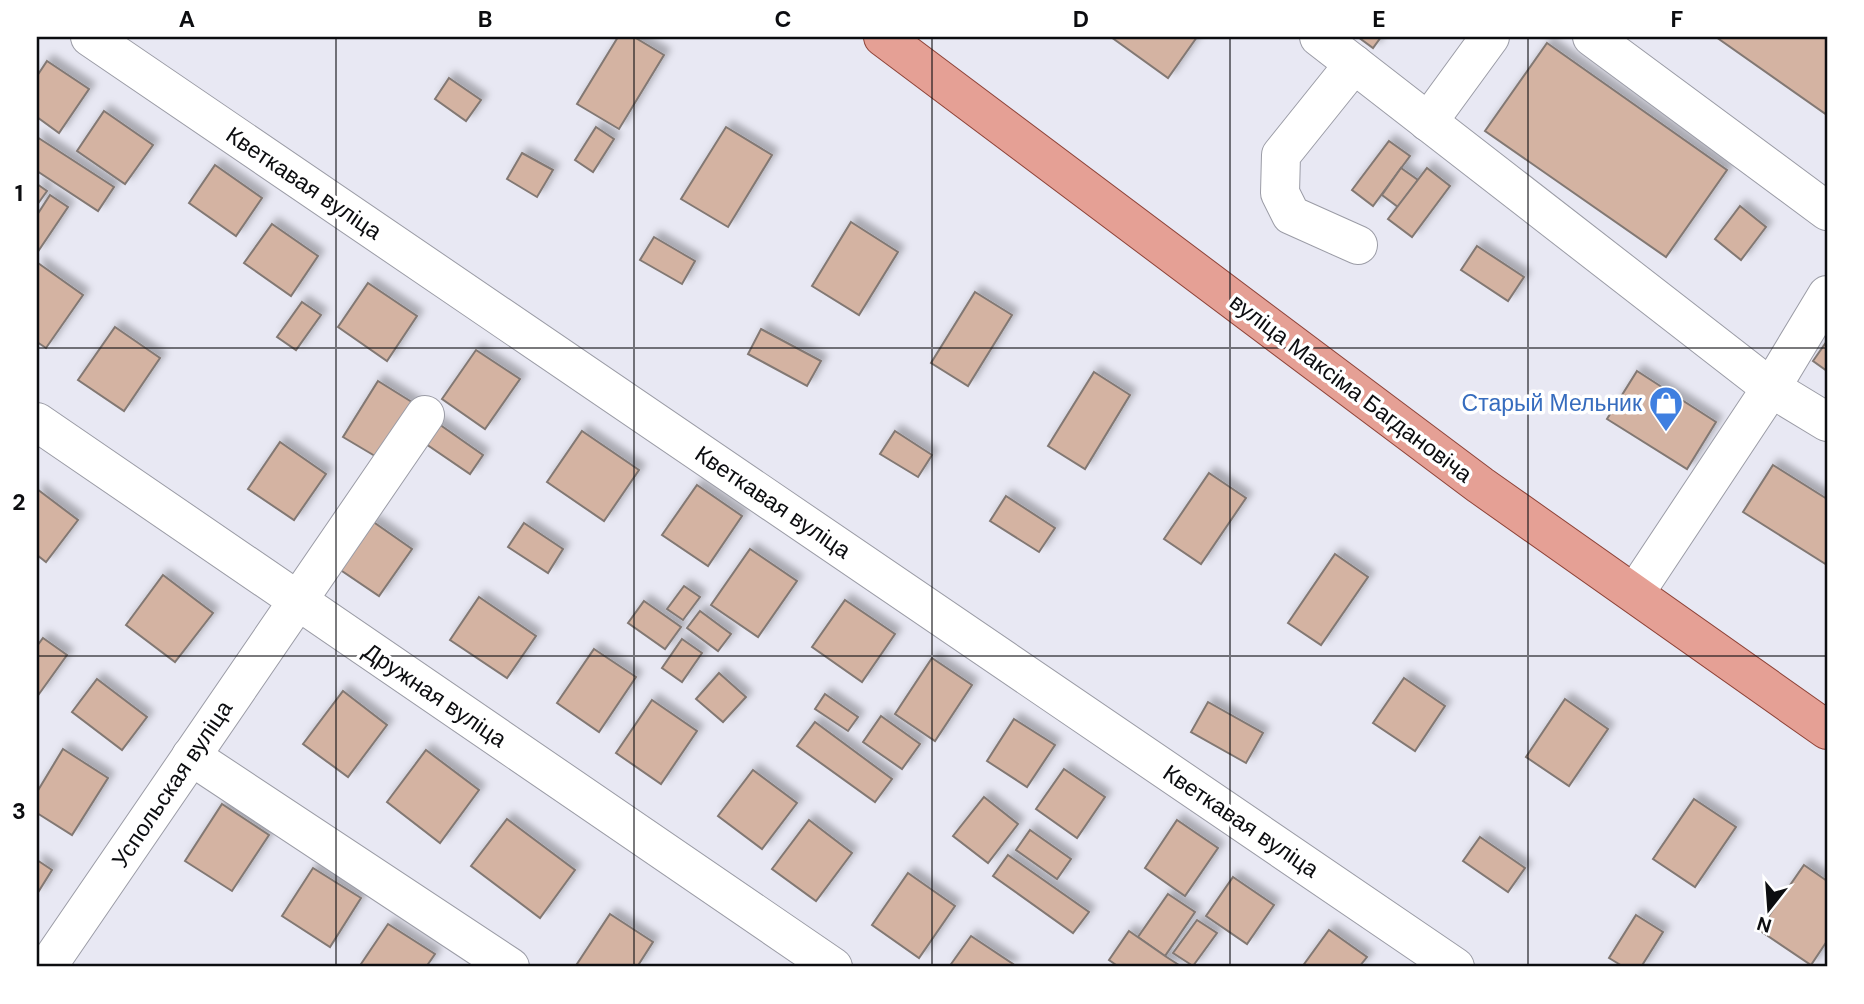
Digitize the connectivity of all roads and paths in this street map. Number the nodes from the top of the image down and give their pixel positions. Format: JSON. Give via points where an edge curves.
{"nodes":[{"id":1,"x":90,"y":37,"type":"edge"},
{"id":2,"x":883,"y":37,"type":"edge"},
{"id":3,"x":1320,"y":37,"type":"edge"},
{"id":4,"x":1490,"y":37,"type":"edge"},
{"id":5,"x":1592,"y":37,"type":"edge"},
{"id":6,"x":1354,"y":64,"type":"junction"},
{"id":7,"x":1429,"y":122,"type":"junction"},
{"id":8,"x":1827,"y":211,"type":"edge"},
{"id":9,"x":1358,"y":245,"type":"dead end"},
{"id":10,"x":1827,"y":295,"type":"edge"},
{"id":11,"x":1771,"y":388,"type":"junction"},
{"id":12,"x":425,"y":415,"type":"dead end"},
{"id":13,"x":37,"y":422,"type":"edge"},
{"id":14,"x":1827,"y":422,"type":"edge"},
{"id":15,"x":1635,"y":593,"type":"junction"},
{"id":16,"x":297,"y":601,"type":"junction"},
{"id":17,"x":1827,"y":730,"type":"edge"},
{"id":18,"x":191,"y":756,"type":"junction"},
{"id":19,"x":464,"y":954,"type":"edge"},
{"id":20,"x":47,"y":967,"type":"edge"},
{"id":21,"x":510,"y":967,"type":"edge"},
{"id":22,"x":834,"y":967,"type":"edge"},
{"id":23,"x":1455,"y":967,"type":"edge"}],
"edges":[{"from":1,"to":23,"type":"street","name":"Кветкавая вуліца"},
{"from":2,"to":15,"type":"main road","name":"вуліца Максіма Багдановіча","via":[[1480,485]]},
{"from":3,"to":6,"type":"street"},
{"from":4,"to":7,"type":"street"},
{"from":5,"to":8,"type":"street"},
{"from":6,"to":7,"type":"street"},
{"from":6,"to":9,"type":"street","via":[[1281,155],[1280,193],[1291,215]]},
{"from":7,"to":11,"type":"street"},
{"from":10,"to":11,"type":"street"},
{"from":11,"to":14,"type":"street"},
{"from":11,"to":15,"type":"street"},
{"from":12,"to":16,"type":"street","name":"Успольская вуліца"},
{"from":13,"to":16,"type":"street","name":"Дружная вуліца"},
{"from":15,"to":17,"type":"main road","name":"вуліца Максіма Багдановіча"},
{"from":16,"to":18,"type":"street","name":"Успольская вуліца"},
{"from":16,"to":22,"type":"street","name":"Дружная вуліца"},
{"from":18,"to":19,"type":"street"},
{"from":18,"to":20,"type":"street","name":"Успольская вуліца"},
{"from":19,"to":21,"type":"street"}]}
